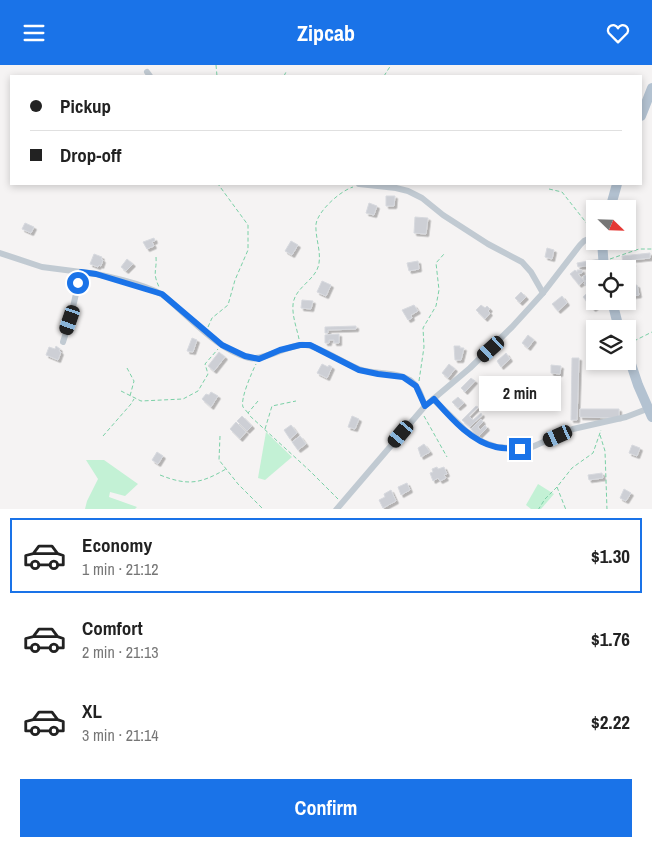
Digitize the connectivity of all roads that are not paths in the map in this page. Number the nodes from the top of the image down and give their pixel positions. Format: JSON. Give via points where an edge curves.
{"nodes":[{"id":1,"x":652,"y":88,"type":"edge"},
{"id":2,"x":642,"y":113,"type":"edge"},
{"id":3,"x":372,"y":185,"type":"edge"},
{"id":4,"x":617,"y":185,"type":"edge"},
{"id":5,"x":613,"y":200,"type":"edge"},
{"id":6,"x":586,"y":240,"type":"edge"},
{"id":7,"x":0,"y":253,"type":"edge"},
{"id":8,"x":81,"y":272,"type":"junction"},
{"id":9,"x":543,"y":293,"type":"junction"},
{"id":10,"x":63,"y":342,"type":"dead end"},
{"id":11,"x":634,"y":370,"type":"edge"},
{"id":12,"x":434,"y":399,"type":"junction"},
{"id":13,"x":423,"y":409,"type":"junction"},
{"id":14,"x":650,"y":413,"type":"edge"},
{"id":15,"x":336,"y":509,"type":"edge"}],
"edges":[{"from":1,"to":2,"type":"main road"},
{"from":3,"to":9,"type":"street","via":[[396,187],[422,198],[480,239],[522,262]]},
{"from":4,"to":5,"type":"main road"},
{"from":6,"to":9,"type":"street"},
{"from":7,"to":8,"type":"street","via":[[42,267]]},
{"from":8,"to":10,"type":"street"},
{"from":8,"to":13,"type":"street","via":[[162,294],[222,345],[237,353],[259,359],[300,345],[314,347],[359,370],[403,377],[416,386]]},
{"from":9,"to":12,"type":"street","via":[[491,349]]},
{"from":11,"to":14,"type":"main road"},
{"from":12,"to":13,"type":"street"},
{"from":12,"to":14,"type":"street","via":[[466,431],[483,442],[520,449],[574,429]]},
{"from":13,"to":15,"type":"street"}]}
